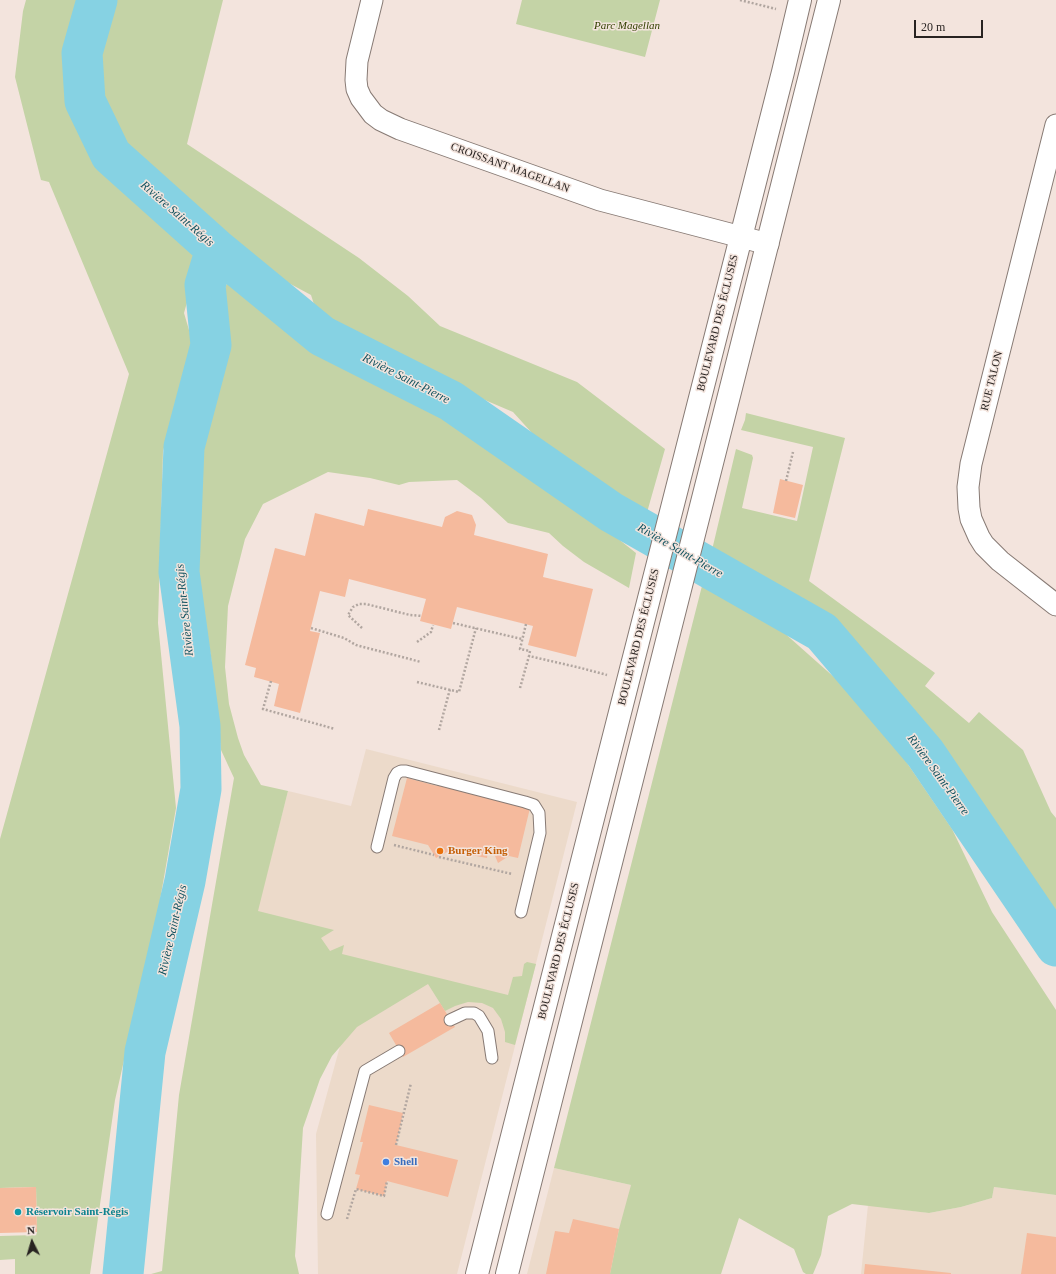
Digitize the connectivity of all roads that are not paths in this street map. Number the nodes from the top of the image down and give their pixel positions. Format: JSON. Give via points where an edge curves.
{"nodes":[{"id":1,"x":372,"y":0,"type":"edge"},
{"id":2,"x":800,"y":0,"type":"edge"},
{"id":3,"x":829,"y":0,"type":"edge"},
{"id":4,"x":1056,"y":125,"type":"edge"},
{"id":5,"x":740,"y":236,"type":"junction"},
{"id":6,"x":768,"y":244,"type":"junction"},
{"id":7,"x":1056,"y":605,"type":"edge"},
{"id":8,"x":378,"y":847,"type":"dead end"},
{"id":9,"x":521,"y":912,"type":"dead end"},
{"id":10,"x":450,"y":1020,"type":"dead end"},
{"id":11,"x":399,"y":1051,"type":"dead end"},
{"id":12,"x":492,"y":1058,"type":"dead end"},
{"id":13,"x":327,"y":1214,"type":"dead end"},
{"id":14,"x":477,"y":1274,"type":"edge"},
{"id":15,"x":507,"y":1274,"type":"edge"}],
"edges":[{"from":1,"to":5,"type":"street","name":"CROISSANT MAGELLAN","via":[[357,61],[356,80],[361,98],[381,120],[600,200]]},
{"from":2,"to":5,"type":"street","name":"BOULEVARD DES ÉCLUSES"},
{"from":3,"to":6,"type":"street"},
{"from":4,"to":7,"type":"street","name":"RUE TALON","via":[[971,464],[968,487],[971,519],[984,545]]},
{"from":5,"to":6,"type":"street","name":"CROISSANT MAGELLAN"},
{"from":5,"to":14,"type":"street","name":"BOULEVARD DES ÉCLUSES"},
{"from":6,"to":15,"type":"street"},
{"from":8,"to":9,"type":"lane","via":[[394,778],[396,773],[401,771],[534,805],[540,813],[540,833]]},
{"from":10,"to":12,"type":"lane","via":[[465,1013],[479,1016],[488,1031]]},
{"from":11,"to":13,"type":"lane","via":[[365,1071]]}]}
